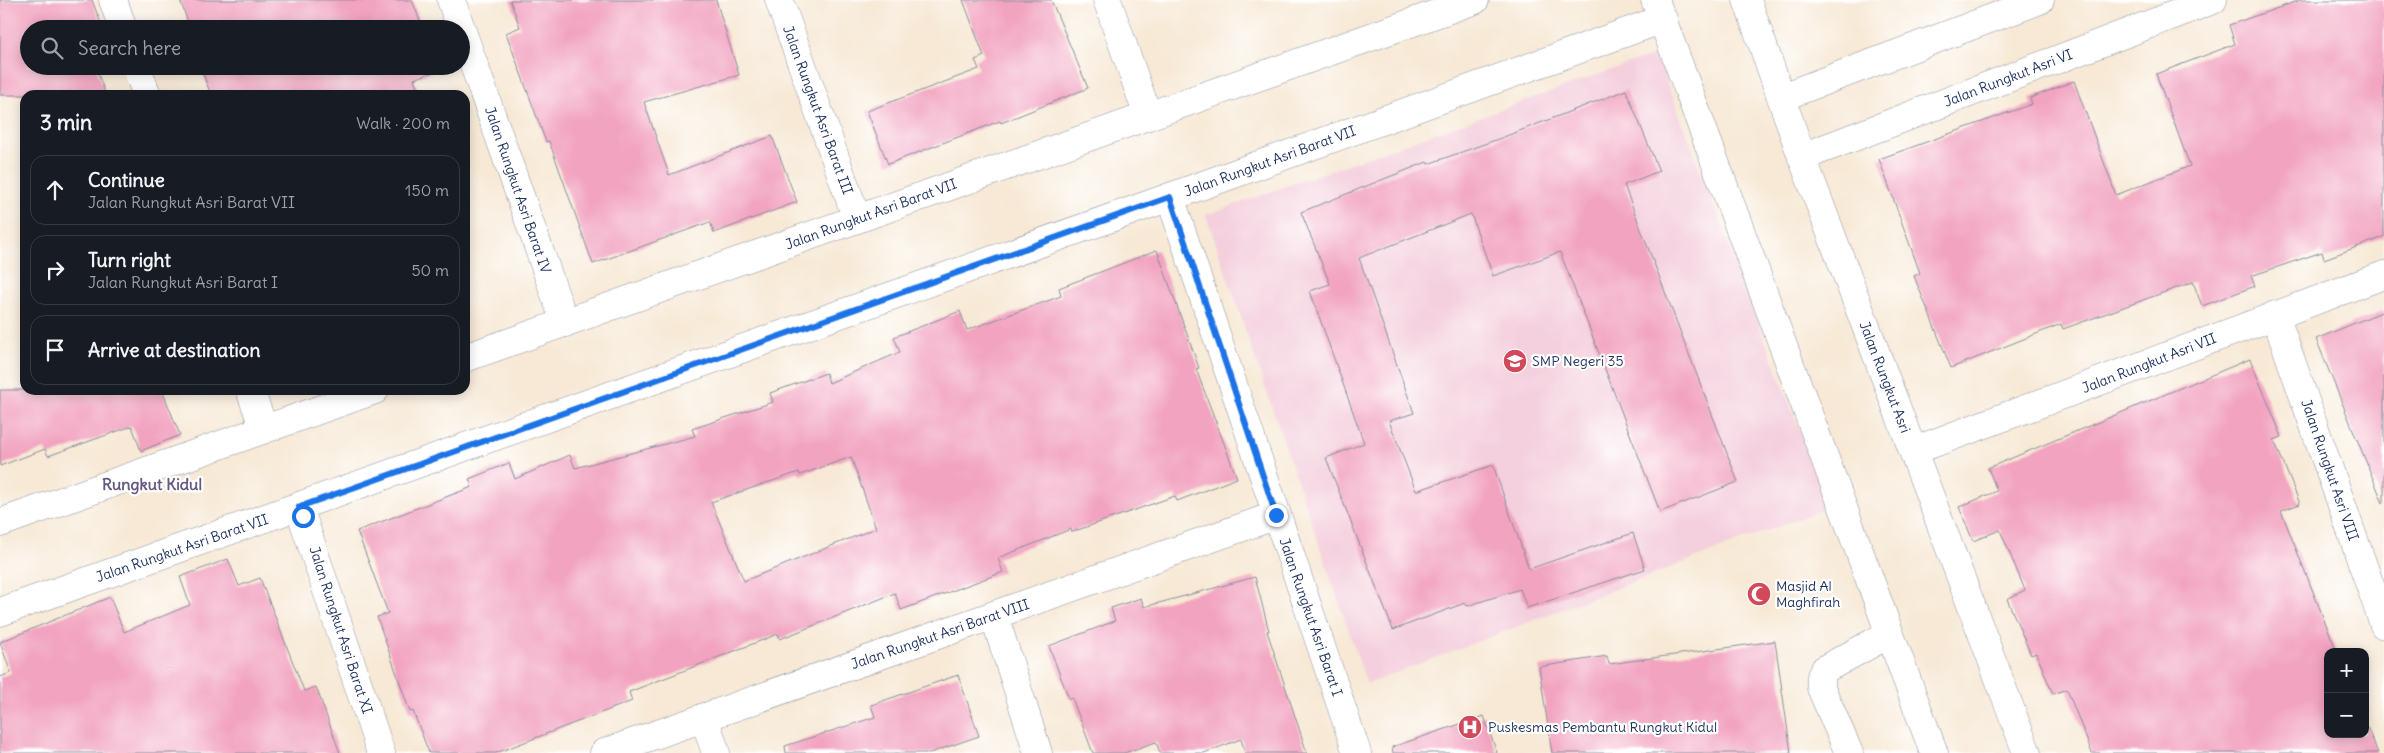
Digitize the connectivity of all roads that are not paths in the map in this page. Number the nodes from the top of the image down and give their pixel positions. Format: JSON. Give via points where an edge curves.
{"nodes":[{"id":1,"x":113,"y":0,"type":"edge"},
{"id":2,"x":451,"y":0,"type":"edge"},
{"id":3,"x":779,"y":0,"type":"edge"},
{"id":4,"x":1107,"y":0,"type":"edge"},
{"id":5,"x":1475,"y":0,"type":"edge"},
{"id":6,"x":1746,"y":0,"type":"edge"},
{"id":7,"x":2040,"y":0,"type":"edge"},
{"id":8,"x":2213,"y":0,"type":"edge"},
{"id":9,"x":1659,"y":10,"type":"edge"},
{"id":10,"x":120,"y":20,"type":"edge"},
{"id":11,"x":458,"y":20,"type":"edge"},
{"id":12,"x":470,"y":54,"type":"edge"},
{"id":13,"x":139,"y":75,"type":"edge"},
{"id":14,"x":144,"y":90,"type":"edge"},
{"id":15,"x":1782,"y":97,"type":"junction"},
{"id":16,"x":1148,"y":116,"type":"junction"},
{"id":17,"x":1802,"y":157,"type":"junction"},
{"id":18,"x":1170,"y":197,"type":"junction"},
{"id":19,"x":857,"y":219,"type":"junction"},
{"id":20,"x":2384,"y":275,"type":"edge"},
{"id":21,"x":2275,"y":315,"type":"junction"},
{"id":22,"x":565,"y":323,"type":"junction"},
{"id":23,"x":470,"y":356,"type":"edge"},
{"id":24,"x":252,"y":395,"type":"edge"},
{"id":25,"x":361,"y":395,"type":"edge"},
{"id":26,"x":264,"y":429,"type":"junction"},
{"id":27,"x":1913,"y":451,"type":"junction"},
{"id":28,"x":299,"y":507,"type":"junction"},
{"id":29,"x":1276,"y":515,"type":"junction"},
{"id":30,"x":0,"y":523,"type":"edge"},
{"id":31,"x":0,"y":612,"type":"edge"},
{"id":32,"x":994,"y":615,"type":"junction"},
{"id":33,"x":2384,"y":625,"type":"edge"},
{"id":34,"x":1889,"y":634,"type":"junction"},
{"id":35,"x":704,"y":717,"type":"junction"},
{"id":36,"x":381,"y":753,"type":"edge"},
{"id":37,"x":604,"y":753,"type":"edge"},
{"id":38,"x":716,"y":753,"type":"edge"},
{"id":39,"x":1038,"y":753,"type":"edge"},
{"id":40,"x":1357,"y":753,"type":"edge"},
{"id":41,"x":1849,"y":753,"type":"edge"},
{"id":42,"x":1934,"y":753,"type":"edge"},
{"id":43,"x":2028,"y":753,"type":"edge"}],
"edges":[{"from":1,"to":10,"type":"street"},
{"from":2,"to":11,"type":"street","name":"Jalan Rungkut Asri Barat IV"},
{"from":3,"to":19,"type":"street","name":"Jalan Rungkut Asri Barat III"},
{"from":4,"to":16,"type":"street"},
{"from":5,"to":16,"type":"street","name":"Jalan Rungkut Asri Barat VII"},
{"from":6,"to":15,"type":"street","name":"Jalan Rungkut Asri"},
{"from":7,"to":15,"type":"street"},
{"from":8,"to":17,"type":"street","name":"Jalan Rungkut Asri VI"},
{"from":9,"to":18,"type":"street","name":"Jalan Rungkut Asri Barat VII"},
{"from":9,"to":34,"type":"street"},
{"from":12,"to":22,"type":"street","name":"Jalan Rungkut Asri Barat IV"},
{"from":13,"to":14,"type":"street"},
{"from":15,"to":17,"type":"street","name":"Jalan Rungkut Asri"},
{"from":16,"to":19,"type":"street","name":"Jalan Rungkut Asri Barat VII"},
{"from":17,"to":27,"type":"street","name":"Jalan Rungkut Asri"},
{"from":18,"to":28,"type":"street","name":"Jalan Rungkut Asri Barat VII"},
{"from":18,"to":29,"type":"street","name":"Jalan Rungkut Asri Barat I"},
{"from":19,"to":22,"type":"street","name":"Jalan Rungkut Asri Barat VII"},
{"from":20,"to":21,"type":"street","name":"Jalan Rungkut Asri VII"},
{"from":21,"to":27,"type":"street","name":"Jalan Rungkut Asri VII"},
{"from":21,"to":33,"type":"street","name":"Jalan Rungkut Asri VIII"},
{"from":22,"to":23,"type":"street","name":"Jalan Rungkut Asri Barat VII"},
{"from":24,"to":26,"type":"street"},
{"from":25,"to":26,"type":"street"},
{"from":26,"to":30,"type":"street"},
{"from":27,"to":43,"type":"street","name":"Jalan Rungkut Asri"},
{"from":28,"to":31,"type":"street","name":"Jalan Rungkut Asri Barat VII"},
{"from":28,"to":36,"type":"street","name":"Jalan Rungkut Asri Barat XI"},
{"from":29,"to":32,"type":"street","name":"Jalan Rungkut Asri Barat VIII"},
{"from":29,"to":40,"type":"street","name":"Jalan Rungkut Asri Barat I"},
{"from":32,"to":35,"type":"street","name":"Jalan Rungkut Asri Barat VIII"},
{"from":32,"to":39,"type":"street"},
{"from":34,"to":41,"type":"street","via":[[1825,669],[1820,676]]},
{"from":34,"to":42,"type":"street"},
{"from":35,"to":37,"type":"street","name":"Jalan Rungkut Asri Barat VIII"},
{"from":35,"to":38,"type":"street"}]}
